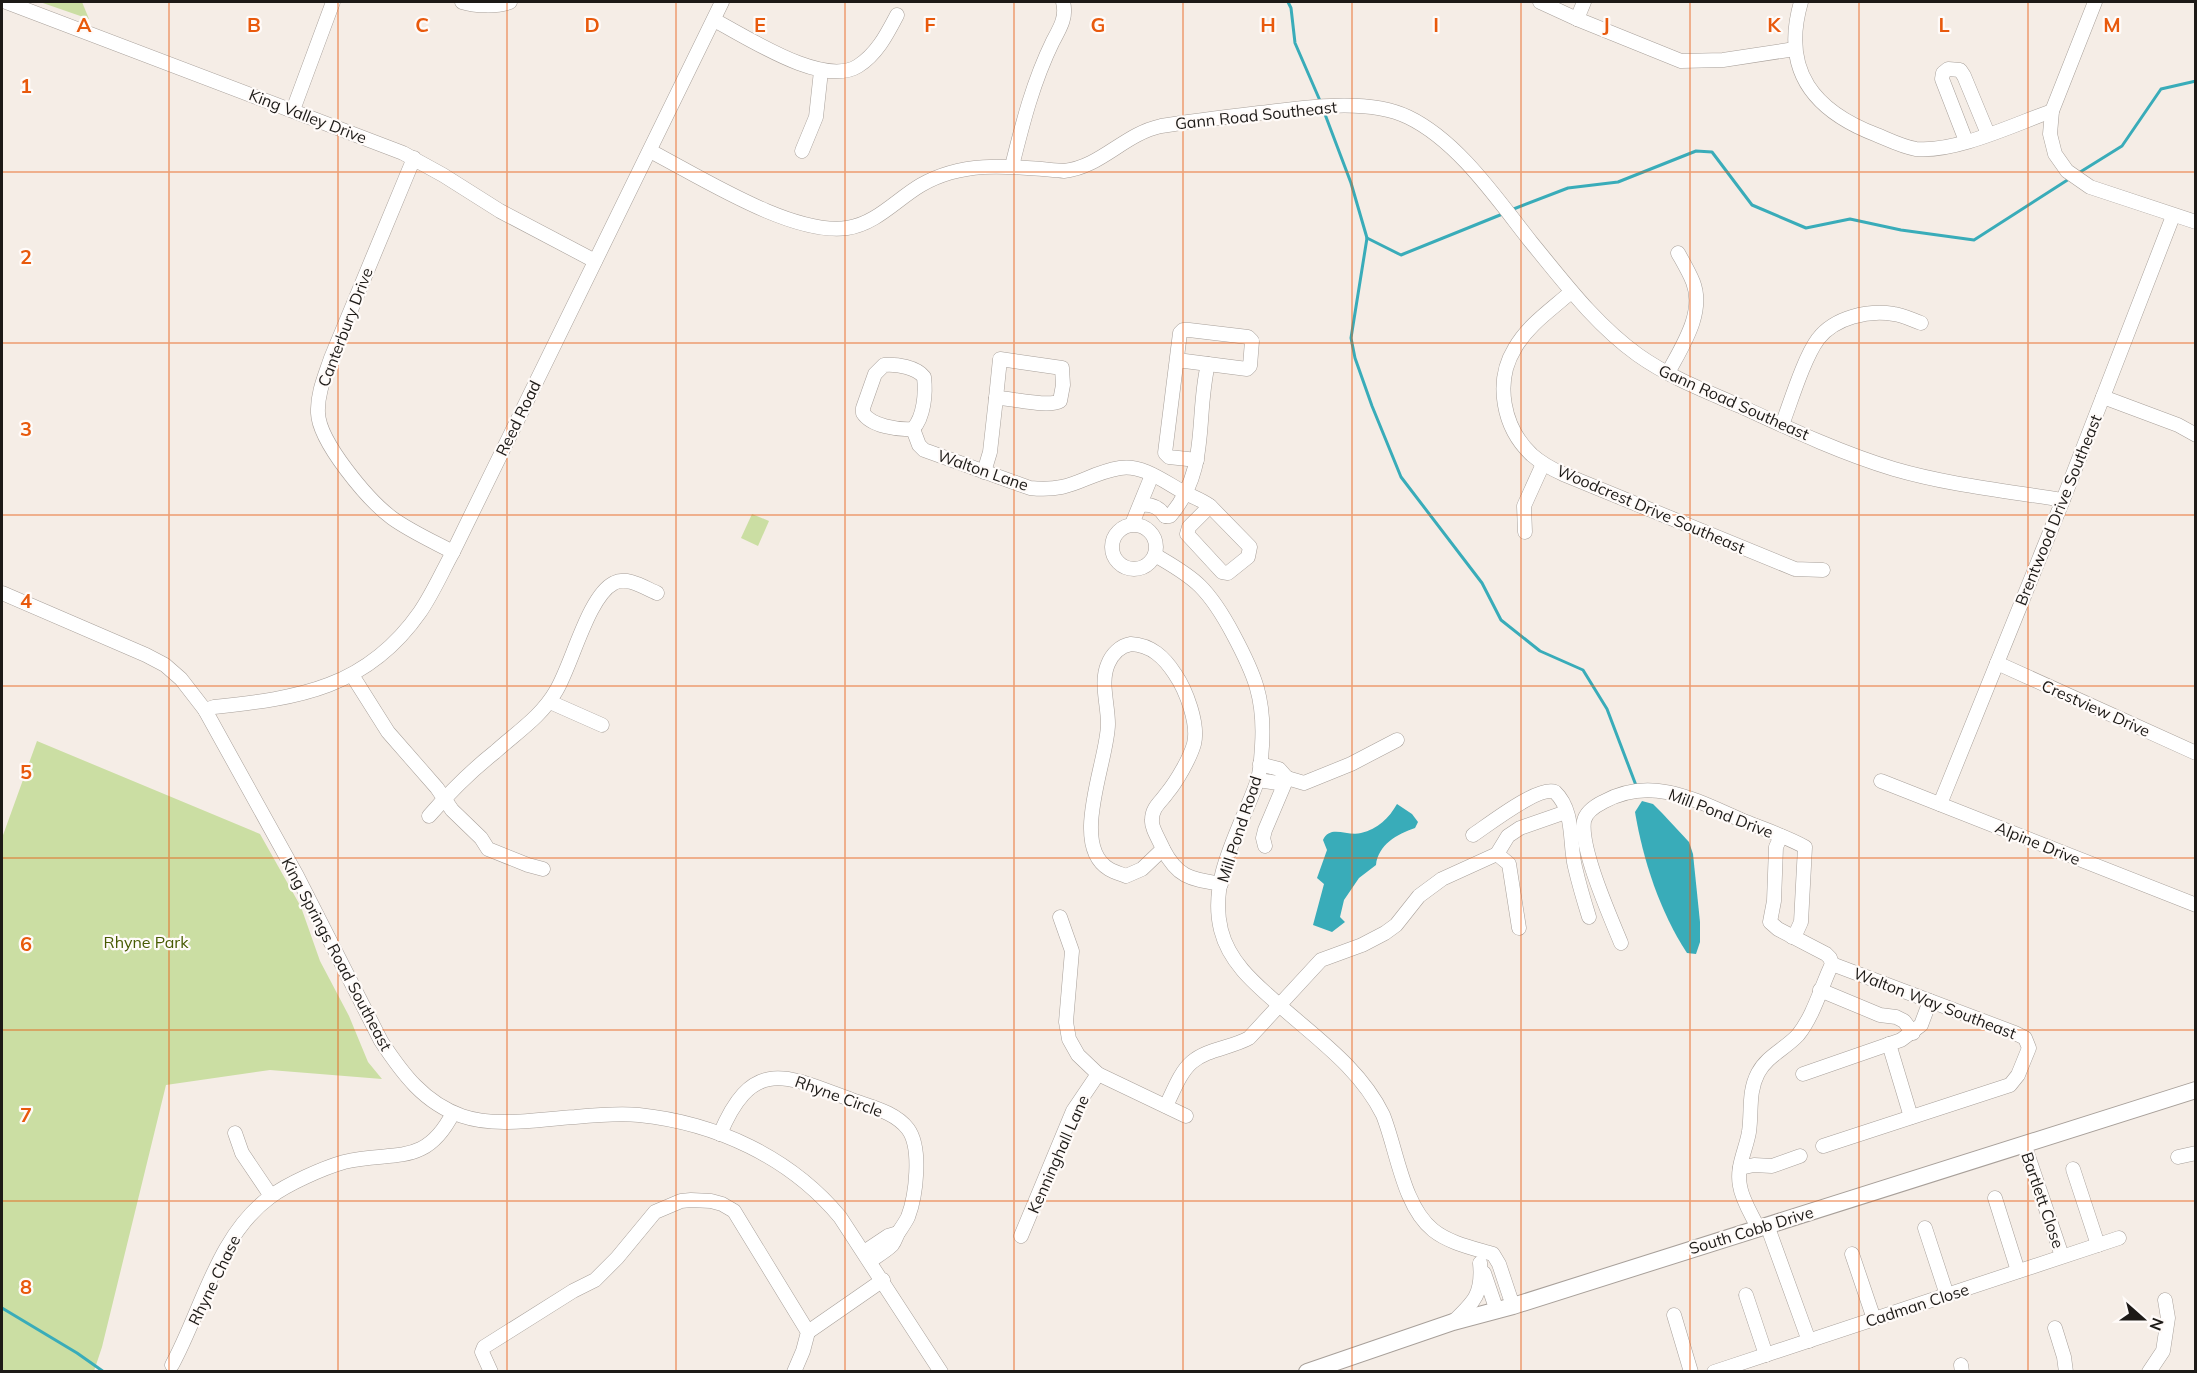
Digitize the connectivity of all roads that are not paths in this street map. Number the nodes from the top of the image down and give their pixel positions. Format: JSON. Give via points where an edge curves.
{"nodes":[{"id":1,"x":6,"y":2,"type":"edge"},
{"id":2,"x":333,"y":2,"type":"edge"},
{"id":3,"x":462,"y":2,"type":"edge"},
{"id":4,"x":510,"y":2,"type":"edge"},
{"id":5,"x":722,"y":2,"type":"edge"},
{"id":6,"x":1063,"y":2,"type":"edge"},
{"id":7,"x":1540,"y":2,"type":"edge"},
{"id":8,"x":1584,"y":2,"type":"edge"},
{"id":9,"x":1801,"y":2,"type":"edge"},
{"id":10,"x":2095,"y":2,"type":"edge"},
{"id":11,"x":897,"y":15,"type":"dead end"},
{"id":12,"x":714,"y":20,"type":"junction"},
{"id":13,"x":1577,"y":20,"type":"junction"},
{"id":14,"x":1795,"y":49,"type":"junction"},
{"id":15,"x":821,"y":71,"type":"junction"},
{"id":16,"x":293,"y":110,"type":"junction"},
{"id":17,"x":2052,"y":111,"type":"junction"},
{"id":18,"x":1988,"y":134,"type":"junction"},
{"id":19,"x":1966,"y":141,"type":"junction"},
{"id":20,"x":650,"y":151,"type":"junction"},
{"id":21,"x":802,"y":152,"type":"dead end"},
{"id":22,"x":414,"y":158,"type":"junction"},
{"id":23,"x":1012,"y":166,"type":"junction"},
{"id":24,"x":2174,"y":216,"type":"junction"},
{"id":25,"x":2196,"y":222,"type":"edge"},
{"id":26,"x":1678,"y":253,"type":"dead end"},
{"id":27,"x":596,"y":261,"type":"junction"},
{"id":28,"x":1571,"y":292,"type":"junction"},
{"id":29,"x":1921,"y":323,"type":"dead end"},
{"id":30,"x":1177,"y":360,"type":"junction"},
{"id":31,"x":1208,"y":364,"type":"junction"},
{"id":32,"x":1668,"y":373,"type":"junction"},
{"id":33,"x":2103,"y":397,"type":"junction"},
{"id":34,"x":996,"y":398,"type":"junction"},
{"id":35,"x":1782,"y":425,"type":"junction"},
{"id":36,"x":913,"y":429,"type":"junction"},
{"id":37,"x":2196,"y":435,"type":"edge"},
{"id":38,"x":1197,"y":460,"type":"junction"},
{"id":39,"x":1544,"y":464,"type":"junction"},
{"id":40,"x":984,"y":472,"type":"junction"},
{"id":41,"x":1152,"y":475,"type":"junction"},
{"id":42,"x":1185,"y":493,"type":"junction"},
{"id":43,"x":2063,"y":500,"type":"junction"},
{"id":44,"x":1141,"y":505,"type":"junction"},
{"id":45,"x":1210,"y":506,"type":"junction"},
{"id":46,"x":1165,"y":516,"type":"junction"},
{"id":47,"x":1132,"y":524,"type":"junction"},
{"id":48,"x":1525,"y":532,"type":"dead end"},
{"id":49,"x":1152,"y":534,"type":"junction"},
{"id":50,"x":453,"y":552,"type":"junction"},
{"id":51,"x":1155,"y":555,"type":"junction"},
{"id":52,"x":1823,"y":570,"type":"dead end"},
{"id":53,"x":2,"y":593,"type":"edge"},
{"id":54,"x":657,"y":593,"type":"dead end"},
{"id":55,"x":1997,"y":663,"type":"junction"},
{"id":56,"x":352,"y":675,"type":"junction"},
{"id":57,"x":550,"y":702,"type":"junction"},
{"id":58,"x":205,"y":710,"type":"junction"},
{"id":59,"x":602,"y":725,"type":"dead end"},
{"id":60,"x":1397,"y":740,"type":"dead end"},
{"id":61,"x":2196,"y":753,"type":"edge"},
{"id":62,"x":1260,"y":764,"type":"junction"},
{"id":63,"x":1287,"y":778,"type":"junction"},
{"id":64,"x":1258,"y":780,"type":"junction"},
{"id":65,"x":1881,"y":781,"type":"dead end"},
{"id":66,"x":444,"y":798,"type":"junction"},
{"id":67,"x":1940,"y":804,"type":"junction"},
{"id":68,"x":1566,"y":812,"type":"junction"},
{"id":69,"x":429,"y":816,"type":"dead end"},
{"id":70,"x":1473,"y":835,"type":"dead end"},
{"id":71,"x":1781,"y":836,"type":"junction"},
{"id":72,"x":1265,"y":846,"type":"dead end"},
{"id":73,"x":1163,"y":849,"type":"junction"},
{"id":74,"x":1497,"y":854,"type":"junction"},
{"id":75,"x":543,"y":868,"type":"dead end"},
{"id":76,"x":1221,"y":884,"type":"junction"},
{"id":77,"x":2196,"y":905,"type":"edge"},
{"id":78,"x":1060,"y":916,"type":"dead end"},
{"id":79,"x":1589,"y":917,"type":"dead end"},
{"id":80,"x":1519,"y":928,"type":"dead end"},
{"id":81,"x":1792,"y":937,"type":"junction"},
{"id":82,"x":1622,"y":944,"type":"dead end"},
{"id":83,"x":1832,"y":964,"type":"junction"},
{"id":84,"x":1820,"y":990,"type":"junction"},
{"id":85,"x":1930,"y":1001,"type":"junction"},
{"id":86,"x":1279,"y":1005,"type":"junction"},
{"id":87,"x":1913,"y":1033,"type":"junction"},
{"id":88,"x":1889,"y":1044,"type":"junction"},
{"id":89,"x":1098,"y":1074,"type":"junction"},
{"id":90,"x":1803,"y":1074,"type":"dead end"},
{"id":91,"x":2196,"y":1090,"type":"edge"},
{"id":92,"x":1166,"y":1106,"type":"junction"},
{"id":93,"x":453,"y":1113,"type":"junction"},
{"id":94,"x":1186,"y":1116,"type":"dead end"},
{"id":95,"x":1911,"y":1118,"type":"junction"},
{"id":96,"x":235,"y":1133,"type":"dead end"},
{"id":97,"x":720,"y":1134,"type":"junction"},
{"id":98,"x":2024,"y":1144,"type":"junction"},
{"id":99,"x":1823,"y":1146,"type":"dead end"},
{"id":100,"x":2196,"y":1153,"type":"edge"},
{"id":101,"x":1800,"y":1156,"type":"dead end"},
{"id":102,"x":2178,"y":1156,"type":"dead end"},
{"id":103,"x":1740,"y":1168,"type":"junction"},
{"id":104,"x":2073,"y":1169,"type":"dead end"},
{"id":105,"x":271,"y":1196,"type":"junction"},
{"id":106,"x":1995,"y":1198,"type":"dead end"},
{"id":107,"x":1762,"y":1227,"type":"junction"},
{"id":108,"x":1925,"y":1228,"type":"dead end"},
{"id":109,"x":1021,"y":1236,"type":"dead end"},
{"id":110,"x":2119,"y":1238,"type":"dead end"},
{"id":111,"x":2098,"y":1245,"type":"junction"},
{"id":112,"x":1852,"y":1254,"type":"dead end"},
{"id":113,"x":2062,"y":1256,"type":"junction"},
{"id":114,"x":867,"y":1257,"type":"junction"},
{"id":115,"x":1481,"y":1257,"type":"junction"},
{"id":116,"x":2018,"y":1271,"type":"junction"},
{"id":117,"x":883,"y":1280,"type":"junction"},
{"id":118,"x":1746,"y":1294,"type":"dead end"},
{"id":119,"x":1947,"y":1295,"type":"junction"},
{"id":120,"x":2165,"y":1300,"type":"dead end"},
{"id":121,"x":1505,"y":1309,"type":"junction"},
{"id":122,"x":1674,"y":1315,"type":"dead end"},
{"id":123,"x":1874,"y":1319,"type":"junction"},
{"id":124,"x":1453,"y":1322,"type":"junction"},
{"id":125,"x":2055,"y":1328,"type":"dead end"},
{"id":126,"x":808,"y":1332,"type":"junction"},
{"id":127,"x":1809,"y":1341,"type":"junction"},
{"id":128,"x":1766,"y":1355,"type":"junction"},
{"id":129,"x":172,"y":1365,"type":"dead end"},
{"id":130,"x":491,"y":1371,"type":"edge"},
{"id":131,"x":794,"y":1371,"type":"edge"},
{"id":132,"x":941,"y":1371,"type":"edge"},
{"id":133,"x":1307,"y":1371,"type":"edge"},
{"id":134,"x":1691,"y":1371,"type":"edge"},
{"id":135,"x":1714,"y":1371,"type":"edge"},
{"id":136,"x":2066,"y":1371,"type":"edge"},
{"id":137,"x":2149,"y":1371,"type":"edge"}],
"edges":[{"from":1,"to":16,"type":"street","name":"King Valley Drive"},
{"from":2,"to":16,"type":"street"},
{"from":3,"to":4,"type":"street"},
{"from":5,"to":12,"type":"street","name":"Reed Road"},
{"from":6,"to":23,"type":"street","via":[[1062,22],[1033,85]]},
{"from":7,"to":13,"type":"street"},
{"from":8,"to":13,"type":"street"},
{"from":9,"to":14,"type":"street"},
{"from":10,"to":17,"type":"street"},
{"from":11,"to":15,"type":"street","via":[[879,45],[856,67]]},
{"from":12,"to":15,"type":"street","via":[[799,64]]},
{"from":12,"to":20,"type":"street","name":"Reed Road"},
{"from":13,"to":14,"type":"street","via":[[1681,61],[1723,60]]},
{"from":14,"to":19,"type":"street","via":[[1814,94],[1852,126],[1917,149]]},
{"from":15,"to":21,"type":"street","via":[[816,117]]},
{"from":16,"to":22,"type":"street","name":"King Valley Drive"},
{"from":17,"to":18,"type":"street"},
{"from":17,"to":24,"type":"street","via":[[2050,134],[2055,154],[2071,174],[2090,188]]},
{"from":18,"to":19,"type":"street"},
{"from":18,"to":19,"type":"street","via":[[1964,76],[1960,70],[1948,69],[1942,80]]},
{"from":20,"to":23,"type":"street","name":"Gann Road Southeast","via":[[775,215],[833,229],[866,222],[937,177],[979,167]]},
{"from":20,"to":27,"type":"street","name":"Reed Road"},
{"from":22,"to":27,"type":"street","name":"King Valley Drive","via":[[500,211]]},
{"from":22,"to":50,"type":"street","name":"Canterbury Drive","via":[[331,358],[320,392],[318,414],[340,462],[380,508],[400,524]]},
{"from":23,"to":28,"type":"street","name":"Gann Road Southeast","via":[[1074,170],[1149,128],[1193,121],[1334,106],[1400,113],[1421,124],[1461,158]]},
{"from":24,"to":25,"type":"street"},
{"from":24,"to":33,"type":"street","name":"Brentwood Drive Southeast"},
{"from":26,"to":32,"type":"street","via":[[1694,283],[1697,309]]},
{"from":27,"to":50,"type":"street","name":"Reed Road"},
{"from":28,"to":32,"type":"street","name":"Gann Road Southeast","via":[[1625,345]]},
{"from":28,"to":39,"type":"street","name":"Woodcrest Drive Southeast","via":[[1523,336],[1510,357],[1505,378],[1509,420],[1524,447]]},
{"from":29,"to":35,"type":"street","via":[[1896,314],[1876,314],[1847,318],[1828,329],[1810,354]]},
{"from":30,"to":31,"type":"street"},
{"from":30,"to":31,"type":"street","via":[[1183,330],[1251,339],[1253,348],[1247,369]]},
{"from":30,"to":38,"type":"street","via":[[1165,453],[1169,457]]},
{"from":31,"to":38,"type":"street"},
{"from":32,"to":35,"type":"street","name":"Gann Road Southeast"},
{"from":33,"to":37,"type":"street"},
{"from":33,"to":43,"type":"street","name":"Brentwood Drive Southeast"},
{"from":34,"to":34,"type":"street","via":[[1000,358],[1062,368],[1062,397],[1058,403]]},
{"from":34,"to":40,"type":"street"},
{"from":35,"to":43,"type":"street","name":"Gann Road Southeast","via":[[1895,469]]},
{"from":36,"to":36,"type":"street","via":[[920,417],[924,377],[908,368],[884,365],[875,374],[863,413],[873,421]]},
{"from":36,"to":40,"type":"street","name":"Walton Lane","via":[[924,450]]},
{"from":38,"to":42,"type":"street"},
{"from":39,"to":48,"type":"street","via":[[1524,506]]},
{"from":39,"to":52,"type":"street","name":"Woodcrest Drive Southeast","via":[[1795,569]]},
{"from":40,"to":41,"type":"street","name":"Walton Lane","via":[[1046,490],[1071,486],[1120,468],[1134,467]]},
{"from":41,"to":42,"type":"street","name":"Walton Lane"},
{"from":41,"to":44,"type":"street"},
{"from":42,"to":45,"type":"street","name":"Walton Lane"},
{"from":42,"to":46,"type":"street","via":[[1176,497]]},
{"from":43,"to":55,"type":"street","name":"Brentwood Drive Southeast"},
{"from":44,"to":46,"type":"street","via":[[1154,506]]},
{"from":44,"to":47,"type":"street"},
{"from":45,"to":45,"type":"street","name":"Walton Lane","via":[[1250,547],[1248,557],[1228,573],[1222,572],[1188,534],[1189,526]]},
{"from":46,"to":49,"type":"street"},
{"from":47,"to":49,"type":"street","via":[[1144,526]]},
{"from":47,"to":51,"type":"street","via":[[1115,534],[1111,546],[1116,562],[1134,570]]},
{"from":49,"to":51,"type":"street"},
{"from":50,"to":56,"type":"street","name":"Reed Road","via":[[406,631]]},
{"from":51,"to":62,"type":"street","name":"Mill Pond Road","via":[[1199,585],[1213,600],[1236,639],[1261,702],[1264,720]]},
{"from":53,"to":58,"type":"street","name":"King Springs Road Southeast","via":[[155,660],[181,679]]},
{"from":54,"to":57,"type":"street","via":[[628,581],[613,583],[604,590]]},
{"from":55,"to":61,"type":"street","name":"Crestview Drive"},
{"from":55,"to":67,"type":"street","name":"Brentwood Drive Southeast"},
{"from":56,"to":58,"type":"street","name":"Reed Road","via":[[300,695]]},
{"from":56,"to":66,"type":"street","via":[[387,732]]},
{"from":57,"to":59,"type":"street"},
{"from":57,"to":66,"type":"street"},
{"from":58,"to":93,"type":"street","name":"King Springs Road Southeast","via":[[297,876],[381,1041],[417,1089]]},
{"from":60,"to":63,"type":"street","via":[[1304,783]]},
{"from":62,"to":63,"type":"street","via":[[1279,769]]},
{"from":62,"to":64,"type":"street","name":"Mill Pond Road"},
{"from":63,"to":64,"type":"street","via":[[1278,783]]},
{"from":63,"to":72,"type":"street","via":[[1265,830]]},
{"from":64,"to":76,"type":"street","name":"Mill Pond Road","via":[[1228,855]]},
{"from":65,"to":67,"type":"street","name":"Alpine Drive"},
{"from":66,"to":69,"type":"street"},
{"from":66,"to":75,"type":"street","via":[[488,849]]},
{"from":67,"to":77,"type":"street","name":"Alpine Drive"},
{"from":68,"to":70,"type":"street","via":[[1558,794],[1545,791]]},
{"from":68,"to":74,"type":"street","via":[[1520,828],[1508,836]]},
{"from":68,"to":79,"type":"street"},
{"from":71,"to":81,"type":"street","name":"Walton Way Southeast","via":[[1776,847],[1770,919]]},
{"from":71,"to":81,"type":"street","name":"Mill Pond Drive","via":[[1805,848],[1801,922]]},
{"from":71,"to":82,"type":"street","name":"Mill Pond Drive","via":[[1674,792],[1638,790],[1596,806],[1585,818],[1587,846]]},
{"from":73,"to":73,"type":"street","via":[[1151,821],[1154,807],[1180,773],[1194,744],[1194,728],[1188,698],[1172,669],[1146,646],[1125,645],[1115,652],[1105,672],[1108,724],[1092,810],[1091,837],[1096,855],[1108,869],[1126,876],[1142,869]]},
{"from":73,"to":76,"type":"street","via":[[1172,866],[1193,879]]},
{"from":74,"to":80,"type":"street","via":[[1509,864]]},
{"from":74,"to":86,"type":"street","via":[[1442,879],[1419,896],[1385,933],[1321,960]]},
{"from":76,"to":86,"type":"street","name":"Mill Pond Road","via":[[1221,930],[1234,959],[1246,976]]},
{"from":78,"to":89,"type":"street","via":[[1072,951],[1067,1031],[1078,1055]]},
{"from":81,"to":83,"type":"street","name":"Walton Way Southeast","via":[[1826,954]]},
{"from":83,"to":84,"type":"street","name":"Walton Way Southeast"},
{"from":83,"to":85,"type":"street","name":"Walton Way Southeast"},
{"from":84,"to":87,"type":"street","via":[[1880,1015],[1896,1017],[1910,1026]]},
{"from":84,"to":103,"type":"street","name":"Walton Way Southeast","via":[[1804,1027],[1771,1056],[1756,1078]]},
{"from":85,"to":87,"type":"street","via":[[1922,1025]]},
{"from":85,"to":95,"type":"street","name":"Walton Way Southeast","via":[[2015,1033],[2025,1038],[2030,1048],[2010,1085]]},
{"from":86,"to":92,"type":"street","via":[[1249,1038],[1190,1063]]},
{"from":86,"to":115,"type":"street","name":"Mill Pond Road","via":[[1368,1089],[1383,1115],[1407,1191],[1421,1218],[1433,1230]]},
{"from":87,"to":88,"type":"street"},
{"from":88,"to":90,"type":"street"},
{"from":88,"to":95,"type":"street"},
{"from":89,"to":92,"type":"street"},
{"from":89,"to":109,"type":"street","name":"Kenninghall Lane","via":[[1073,1111]]},
{"from":91,"to":98,"type":"main road","name":"South Cobb Drive"},
{"from":92,"to":94,"type":"street"},
{"from":93,"to":97,"type":"street","name":"King Springs Road Southeast","via":[[473,1120],[506,1122],[636,1115],[684,1122]]},
{"from":93,"to":105,"type":"street","name":"Rhyne Chase","via":[[434,1142],[420,1150],[336,1165]]},
{"from":95,"to":99,"type":"street","name":"Walton Way Southeast"},
{"from":96,"to":105,"type":"street","via":[[242,1153]]},
{"from":97,"to":114,"type":"street","name":"King Springs Road Southeast","via":[[803,1179],[832,1208]]},
{"from":97,"to":114,"type":"street","name":"Rhyne Circle","via":[[745,1090],[777,1077],[803,1081],[893,1116],[904,1124],[911,1133],[917,1159],[910,1210],[893,1243]]},
{"from":98,"to":107,"type":"main road","name":"South Cobb Drive"},
{"from":98,"to":113,"type":"street","name":"Bartlett Close"},
{"from":100,"to":102,"type":"street"},
{"from":101,"to":103,"type":"street","via":[[1772,1166]]},
{"from":103,"to":107,"type":"street","name":"Walton Way Southeast","via":[[1740,1189]]},
{"from":104,"to":111,"type":"street"},
{"from":105,"to":129,"type":"street","name":"Rhyne Chase","via":[[241,1225],[227,1248]]},
{"from":106,"to":116,"type":"street"},
{"from":107,"to":121,"type":"main road","name":"South Cobb Drive"},
{"from":107,"to":127,"type":"street","name":"Walton Way Southeast"},
{"from":108,"to":119,"type":"street"},
{"from":110,"to":111,"type":"street","name":"Cadman Close"},
{"from":111,"to":113,"type":"street","name":"Cadman Close"},
{"from":112,"to":123,"type":"street"},
{"from":113,"to":116,"type":"street","name":"Cadman Close"},
{"from":114,"to":117,"type":"street","name":"King Springs Road Southeast"},
{"from":115,"to":121,"type":"street"},
{"from":115,"to":124,"type":"street","via":[[1482,1279],[1477,1297]]},
{"from":116,"to":119,"type":"street","name":"Cadman Close"},
{"from":117,"to":126,"type":"street"},
{"from":117,"to":132,"type":"street","name":"King Springs Road Southeast"},
{"from":118,"to":128,"type":"street"},
{"from":119,"to":123,"type":"street","name":"Cadman Close"},
{"from":120,"to":137,"type":"street","via":[[2168,1318],[2163,1350]]},
{"from":121,"to":124,"type":"main road","name":"South Cobb Drive"},
{"from":122,"to":134,"type":"street"},
{"from":123,"to":127,"type":"street","name":"Cadman Close"},
{"from":124,"to":133,"type":"main road","name":"South Cobb Drive"},
{"from":125,"to":136,"type":"street"},
{"from":126,"to":130,"type":"street","via":[[734,1211],[711,1201],[681,1201],[655,1212],[595,1280],[484,1347],[482,1352]]},
{"from":126,"to":131,"type":"street"},
{"from":127,"to":128,"type":"street","name":"Cadman Close"},
{"from":128,"to":135,"type":"street","name":"Cadman Close"}]}
